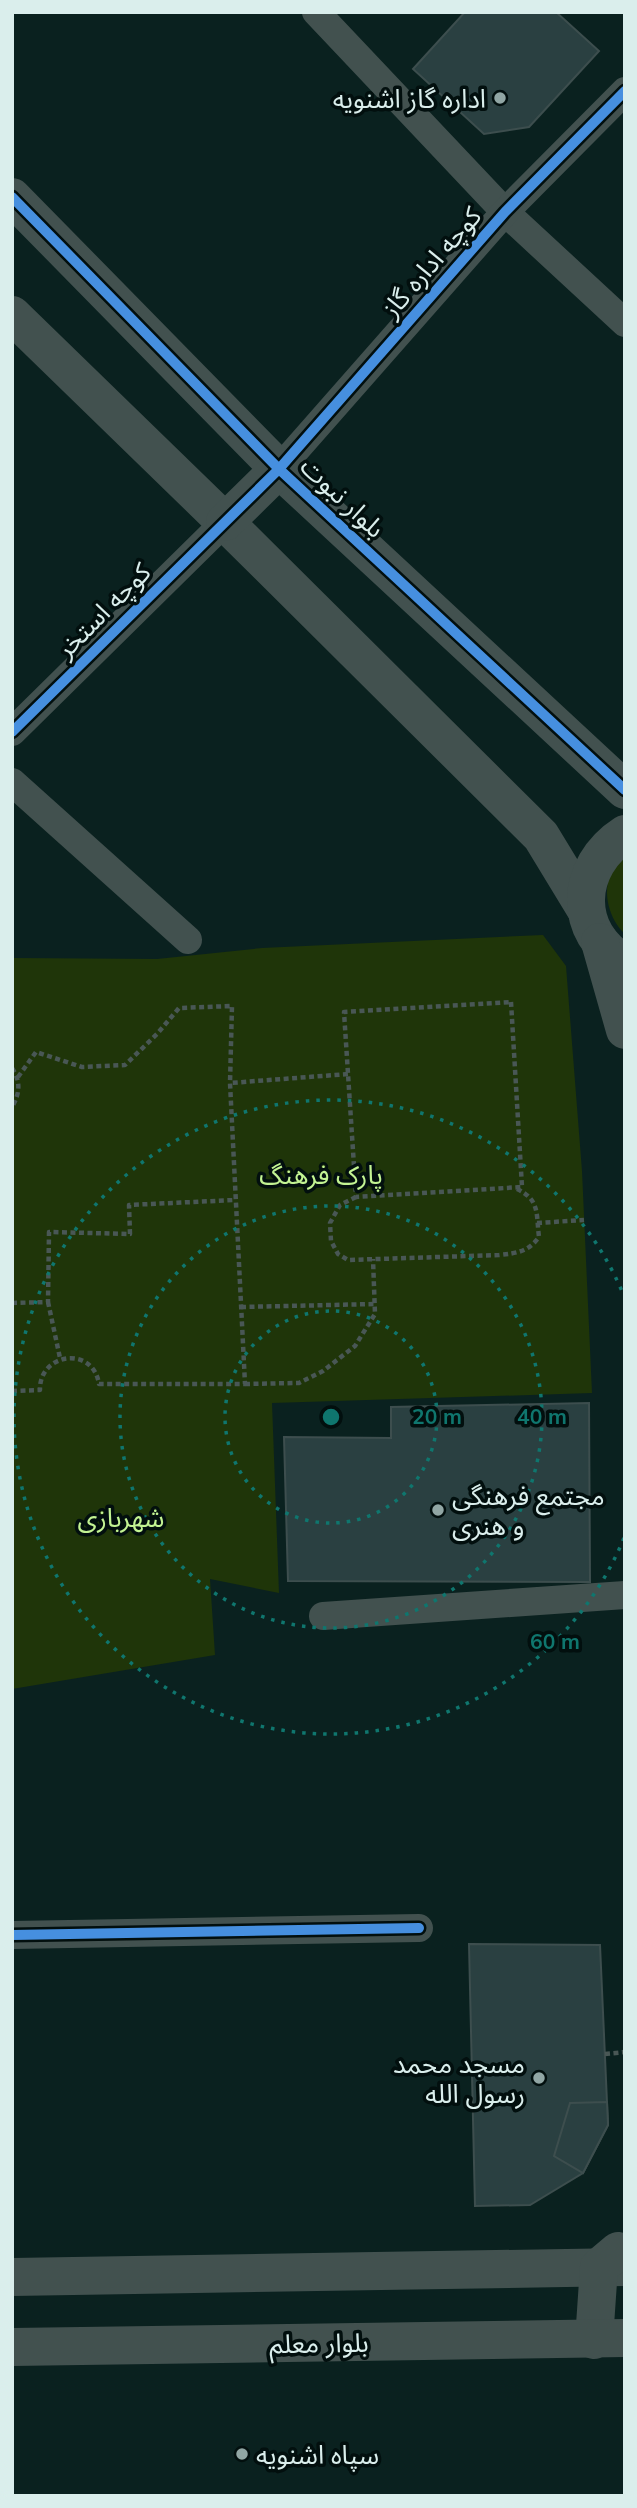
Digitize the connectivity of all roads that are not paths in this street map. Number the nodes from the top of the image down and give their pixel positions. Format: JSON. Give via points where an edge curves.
{"nodes":[{"id":1,"x":316,"y":12,"type":"edge"},
{"id":2,"x":625,"y":91,"type":"edge"},
{"id":3,"x":12,"y":197,"type":"edge"},
{"id":4,"x":505,"y":212,"type":"junction"},
{"id":5,"x":12,"y":315,"type":"edge"},
{"id":6,"x":625,"y":323,"type":"edge"},
{"id":7,"x":279,"y":469,"type":"junction"},
{"id":8,"x":225,"y":522,"type":"junction"},
{"id":9,"x":12,"y":732,"type":"edge"},
{"id":10,"x":12,"y":782,"type":"edge"},
{"id":11,"x":625,"y":790,"type":"edge"},
{"id":12,"x":625,"y":834,"type":"edge"},
{"id":13,"x":604,"y":938,"type":"edge"},
{"id":14,"x":188,"y":940,"type":"dead end"},
{"id":15,"x":625,"y":1030,"type":"edge"},
{"id":16,"x":625,"y":1595,"type":"edge"},
{"id":17,"x":323,"y":1616,"type":"dead end"},
{"id":18,"x":419,"y":1928,"type":"dead end"},
{"id":19,"x":12,"y":1935,"type":"edge"},
{"id":20,"x":616,"y":2260,"type":"edge"},
{"id":21,"x":12,"y":2277,"type":"edge"},
{"id":22,"x":609,"y":2339,"type":"edge"},
{"id":23,"x":12,"y":2347,"type":"edge"}],
"edges":[{"from":1,"to":4,"type":"street"},
{"from":2,"to":4,"type":"street","name":"کوچه اداره گاز"},
{"from":3,"to":7,"type":"street","name":"بلوار نبوت"},
{"from":4,"to":6,"type":"street"},
{"from":4,"to":7,"type":"street","name":"کوچه اداره گاز"},
{"from":5,"to":8,"type":"street"},
{"from":7,"to":8,"type":"street"},
{"from":7,"to":11,"type":"street","name":"بلوار نبوت"},
{"from":8,"to":9,"type":"street","name":"کوچه استخر"},
{"from":8,"to":13,"type":"street","via":[[541,836]]},
{"from":10,"to":14,"type":"street"},
{"from":12,"to":13,"type":"street","via":[[595,863],[587,886]]},
{"from":13,"to":15,"type":"street"},
{"from":16,"to":17,"type":"street"},
{"from":18,"to":19,"type":"street"},
{"from":20,"to":21,"type":"street"},
{"from":20,"to":22,"type":"street"},
{"from":22,"to":23,"type":"street","name":"بلوار معلم"}]}
